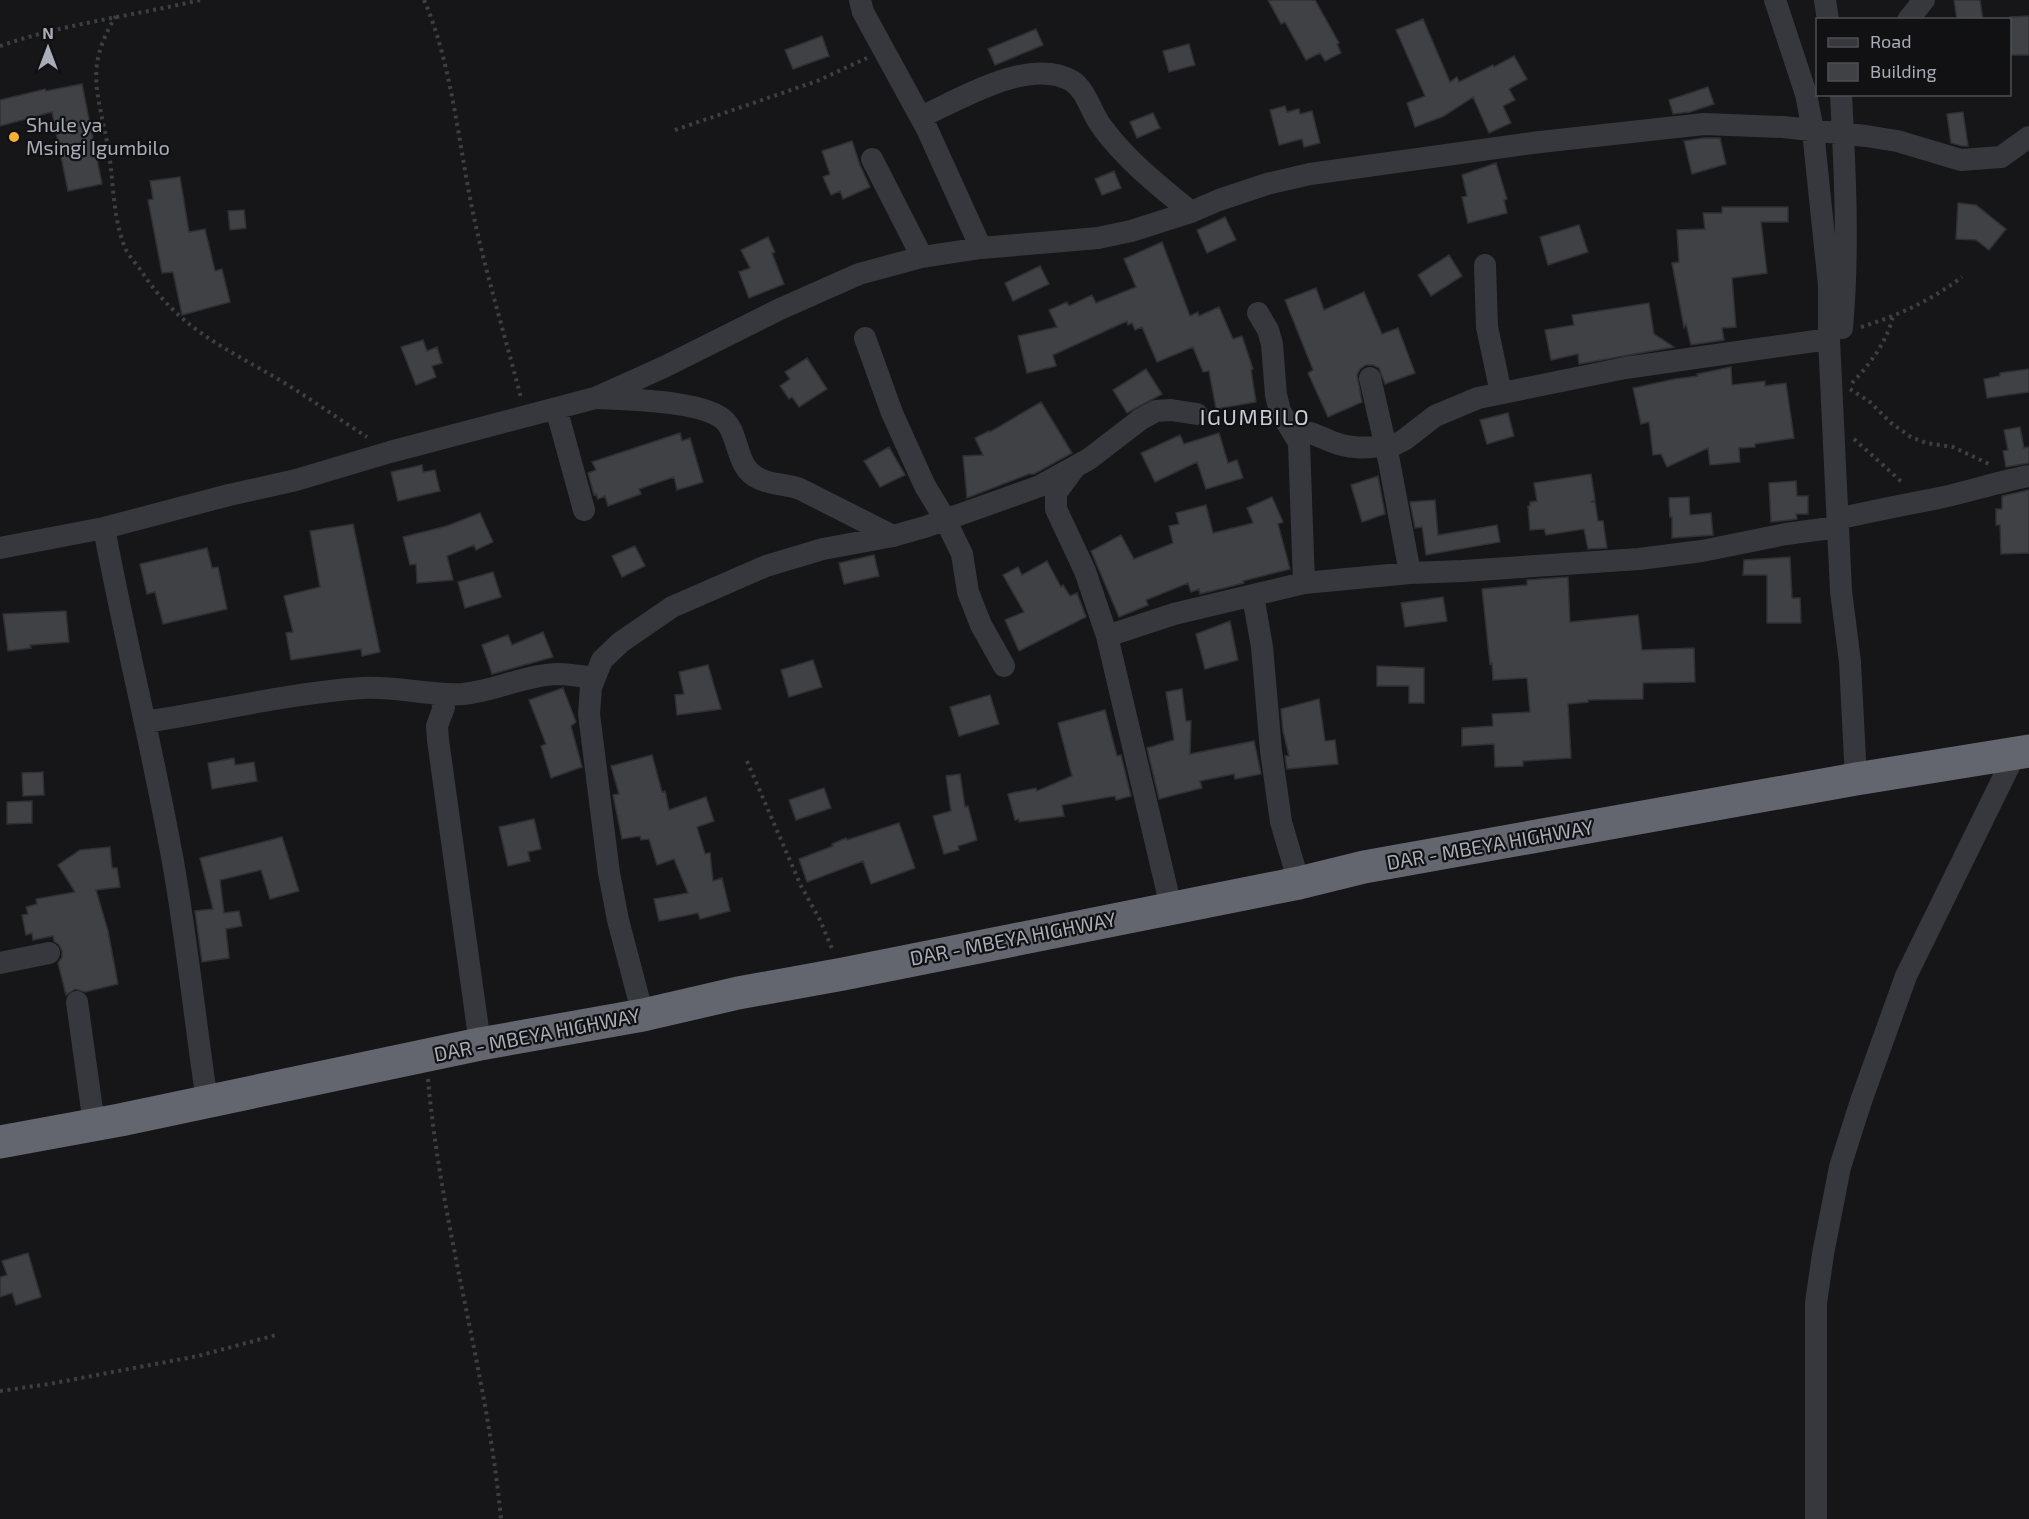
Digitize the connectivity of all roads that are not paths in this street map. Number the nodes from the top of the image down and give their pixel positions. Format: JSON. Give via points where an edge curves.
{"nodes":[{"id":1,"x":860,"y":0,"type":"edge"},
{"id":2,"x":1775,"y":0,"type":"edge"},
{"id":3,"x":1825,"y":0,"type":"edge"},
{"id":4,"x":1924,"y":0,"type":"edge"},
{"id":5,"x":1828,"y":18,"type":"edge"},
{"id":6,"x":1910,"y":18,"type":"edge"},
{"id":7,"x":1841,"y":96,"type":"edge"},
{"id":8,"x":921,"y":117,"type":"junction"},
{"id":9,"x":1813,"y":131,"type":"junction"},
{"id":10,"x":1843,"y":133,"type":"junction"},
{"id":11,"x":2029,"y":137,"type":"edge"},
{"id":12,"x":872,"y":159,"type":"dead end"},
{"id":13,"x":1191,"y":212,"type":"junction"},
{"id":14,"x":981,"y":248,"type":"junction"},
{"id":15,"x":922,"y":257,"type":"junction"},
{"id":16,"x":1485,"y":265,"type":"dead end"},
{"id":17,"x":1258,"y":313,"type":"dead end"},
{"id":18,"x":1835,"y":335,"type":"junction"},
{"id":19,"x":866,"y":338,"type":"dead end"},
{"id":20,"x":1370,"y":378,"type":"dead end"},
{"id":21,"x":1501,"y":393,"type":"junction"},
{"id":22,"x":595,"y":398,"type":"junction"},
{"id":23,"x":556,"y":408,"type":"junction"},
{"id":24,"x":1197,"y":414,"type":"dead end"},
{"id":25,"x":1294,"y":433,"type":"junction"},
{"id":26,"x":1386,"y":446,"type":"junction"},
{"id":27,"x":1076,"y":467,"type":"junction"},
{"id":28,"x":2029,"y":476,"type":"edge"},
{"id":29,"x":584,"y":510,"type":"dead end"},
{"id":30,"x":945,"y":519,"type":"junction"},
{"id":31,"x":1838,"y":523,"type":"junction"},
{"id":32,"x":104,"y":528,"type":"junction"},
{"id":33,"x":893,"y":536,"type":"junction"},
{"id":34,"x":0,"y":548,"type":"edge"},
{"id":35,"x":1410,"y":573,"type":"junction"},
{"id":36,"x":1304,"y":583,"type":"junction"},
{"id":37,"x":1253,"y":596,"type":"junction"},
{"id":38,"x":1107,"y":636,"type":"junction"},
{"id":39,"x":1004,"y":666,"type":"dead end"},
{"id":40,"x":593,"y":678,"type":"junction"},
{"id":41,"x":439,"y":694,"type":"junction"},
{"id":42,"x":145,"y":722,"type":"junction"},
{"id":43,"x":2022,"y":753,"type":"edge"},
{"id":44,"x":1856,"y":779,"type":"junction"},
{"id":45,"x":1299,"y":883,"type":"junction"},
{"id":46,"x":1171,"y":907,"type":"junction"},
{"id":47,"x":49,"y":953,"type":"dead end"},
{"id":48,"x":0,"y":963,"type":"edge"},
{"id":49,"x":77,"y":1002,"type":"dead end"},
{"id":50,"x":643,"y":1015,"type":"junction"},
{"id":51,"x":480,"y":1044,"type":"junction"},
{"id":52,"x":207,"y":1101,"type":"junction"},
{"id":53,"x":94,"y":1124,"type":"junction"},
{"id":54,"x":0,"y":1142,"type":"edge"},
{"id":55,"x":1816,"y":1519,"type":"edge"}],
"edges":[{"from":1,"to":8,"type":"street"},
{"from":2,"to":9,"type":"street"},
{"from":3,"to":5,"type":"street"},
{"from":4,"to":6,"type":"street"},
{"from":7,"to":10,"type":"street"},
{"from":8,"to":13,"type":"street","via":[[1010,78],[1052,74],[1072,81],[1117,146]]},
{"from":8,"to":14,"type":"street"},
{"from":9,"to":10,"type":"street"},
{"from":9,"to":13,"type":"street","via":[[1704,124],[1528,144],[1310,174],[1267,184]]},
{"from":9,"to":18,"type":"street"},
{"from":10,"to":11,"type":"street","via":[[1897,141],[1961,160],[2001,157]]},
{"from":10,"to":18,"type":"street","via":[[1845,296]]},
{"from":12,"to":15,"type":"street"},
{"from":13,"to":14,"type":"street","via":[[1098,238]]},
{"from":14,"to":15,"type":"street"},
{"from":15,"to":22,"type":"street","via":[[827,286]]},
{"from":16,"to":21,"type":"street","via":[[1486,327]]},
{"from":17,"to":25,"type":"street","via":[[1272,344],[1275,395],[1285,422]]},
{"from":18,"to":21,"type":"street","via":[[1625,368]]},
{"from":18,"to":31,"type":"street","via":[[1831,394]]},
{"from":19,"to":30,"type":"street","via":[[892,413],[925,486]]},
{"from":20,"to":26,"type":"street"},
{"from":21,"to":26,"type":"street","via":[[1467,401],[1425,422],[1404,440]]},
{"from":22,"to":23,"type":"street"},
{"from":22,"to":33,"type":"street","via":[[664,402],[719,416],[728,424],[739,455],[754,477],[789,484]]},
{"from":23,"to":29,"type":"street"},
{"from":23,"to":32,"type":"street"},
{"from":24,"to":27,"type":"street","via":[[1156,411]]},
{"from":25,"to":26,"type":"street","via":[[1308,431],[1351,446]]},
{"from":25,"to":36,"type":"street","via":[[1301,456]]},
{"from":26,"to":35,"type":"street"},
{"from":27,"to":30,"type":"street","via":[[1040,486]]},
{"from":27,"to":38,"type":"street","via":[[1056,493],[1056,510],[1085,571]]},
{"from":28,"to":31,"type":"street"},
{"from":30,"to":33,"type":"street"},
{"from":30,"to":39,"type":"street","via":[[962,554],[968,592],[978,617]]},
{"from":31,"to":35,"type":"street","via":[[1702,551],[1639,559]]},
{"from":31,"to":44,"type":"street"},
{"from":32,"to":34,"type":"street"},
{"from":32,"to":42,"type":"street"},
{"from":33,"to":40,"type":"street","via":[[798,555],[672,607],[621,642],[602,660]]},
{"from":35,"to":36,"type":"street"},
{"from":36,"to":37,"type":"street"},
{"from":37,"to":38,"type":"street","via":[[1174,614]]},
{"from":37,"to":45,"type":"street","via":[[1281,822]]},
{"from":38,"to":46,"type":"street"},
{"from":40,"to":41,"type":"street","via":[[556,674],[476,692]]},
{"from":40,"to":50,"type":"street","via":[[589,714],[609,873]]},
{"from":41,"to":42,"type":"street","via":[[359,688]]},
{"from":41,"to":51,"type":"street","via":[[444,707],[437,726],[438,740]]},
{"from":42,"to":52,"type":"street","via":[[173,863]]},
{"from":43,"to":44,"type":"highway","name":"DAR - MBEYA HIGHWAY"},
{"from":43,"to":55,"type":"street","via":[[1906,976],[1840,1167],[1816,1303]]},
{"from":44,"to":45,"type":"highway","name":"DAR - MBEYA HIGHWAY","via":[[1375,865]]},
{"from":45,"to":46,"type":"highway","name":"DAR - MBEYA HIGHWAY"},
{"from":46,"to":50,"type":"highway","name":"DAR - MBEYA HIGHWAY"},
{"from":47,"to":48,"type":"street"},
{"from":49,"to":53,"type":"street"},
{"from":50,"to":51,"type":"highway","name":"DAR - MBEYA HIGHWAY"},
{"from":51,"to":52,"type":"highway","name":"DAR - MBEYA HIGHWAY"},
{"from":52,"to":53,"type":"highway","name":"DAR - MBEYA HIGHWAY"},
{"from":53,"to":54,"type":"highway","name":"DAR - MBEYA HIGHWAY"}]}
